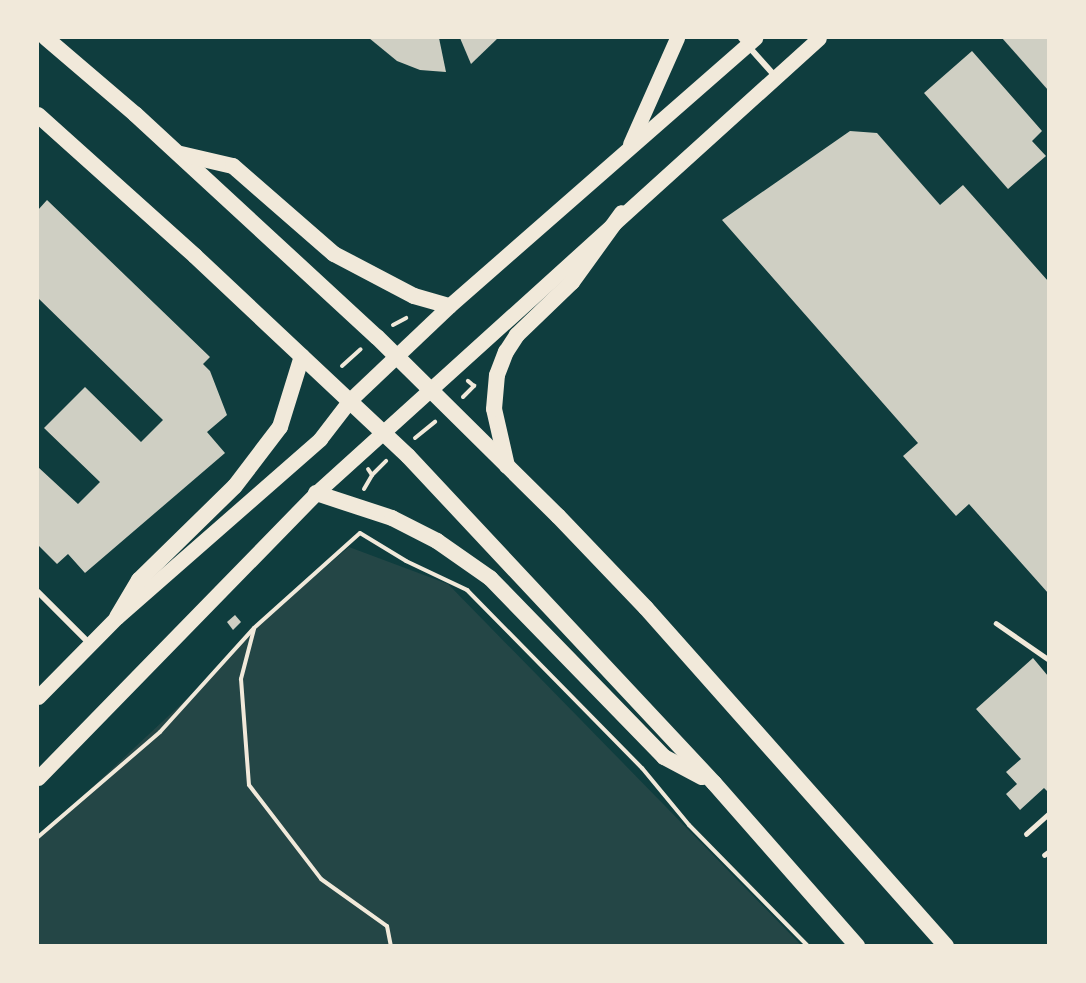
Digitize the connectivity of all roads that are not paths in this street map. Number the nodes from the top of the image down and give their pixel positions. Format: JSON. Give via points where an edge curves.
{"nodes":[{"id":1,"x":46,"y":38,"type":"edge"},
{"id":2,"x":677,"y":38,"type":"edge"},
{"id":3,"x":819,"y":38,"type":"edge"},
{"id":4,"x":748,"y":40,"type":"edge"},
{"id":5,"x":775,"y":76,"type":"junction"},
{"id":6,"x":38,"y":115,"type":"edge"},
{"id":7,"x":629,"y":147,"type":"junction"},
{"id":8,"x":179,"y":154,"type":"junction"},
{"id":9,"x":622,"y":213,"type":"junction"},
{"id":10,"x":449,"y":306,"type":"junction"},
{"id":11,"x":302,"y":356,"type":"junction"},
{"id":12,"x":396,"y":356,"type":"junction"},
{"id":13,"x":430,"y":387,"type":"junction"},
{"id":14,"x":350,"y":400,"type":"junction"},
{"id":15,"x":383,"y":431,"type":"junction"},
{"id":16,"x":507,"y":466,"type":"junction"},
{"id":17,"x":316,"y":493,"type":"junction"},
{"id":18,"x":38,"y":592,"type":"edge"},
{"id":19,"x":117,"y":617,"type":"junction"},
{"id":20,"x":996,"y":623,"type":"dead end"},
{"id":21,"x":92,"y":646,"type":"junction"},
{"id":22,"x":1048,"y":659,"type":"edge"},
{"id":23,"x":38,"y":697,"type":"edge"},
{"id":24,"x":38,"y":778,"type":"edge"},
{"id":25,"x":714,"y":783,"type":"junction"},
{"id":26,"x":1048,"y":814,"type":"edge"},
{"id":27,"x":1026,"y":834,"type":"dead end"},
{"id":28,"x":857,"y":945,"type":"edge"},
{"id":29,"x":946,"y":945,"type":"edge"}],
"edges":[{"from":1,"to":8,"type":"highway"},
{"from":2,"to":7,"type":"main road"},
{"from":3,"to":5,"type":"main road"},
{"from":4,"to":5,"type":"street"},
{"from":4,"to":7,"type":"main road"},
{"from":5,"to":9,"type":"main road"},
{"from":6,"to":11,"type":"highway"},
{"from":7,"to":10,"type":"main road"},
{"from":8,"to":10,"type":"highway","via":[[233,166],[334,254],[414,296]]},
{"from":8,"to":12,"type":"highway"},
{"from":9,"to":13,"type":"main road"},
{"from":9,"to":16,"type":"highway","via":[[572,282],[517,335],[506,352],[497,375],[494,409]]},
{"from":10,"to":12,"type":"main road"},
{"from":11,"to":14,"type":"highway"},
{"from":11,"to":19,"type":"highway","via":[[280,428],[235,486],[139,580]]},
{"from":12,"to":13,"type":"highway"},
{"from":12,"to":14,"type":"main road"},
{"from":13,"to":15,"type":"main road"},
{"from":13,"to":16,"type":"highway"},
{"from":14,"to":15,"type":"highway"},
{"from":14,"to":19,"type":"main road","via":[[320,439]]},
{"from":15,"to":17,"type":"main road"},
{"from":15,"to":25,"type":"highway"},
{"from":16,"to":29,"type":"highway","via":[[646,608]]},
{"from":17,"to":24,"type":"main road"},
{"from":17,"to":25,"type":"highway","via":[[392,518],[437,541],[490,578],[664,757]]},
{"from":18,"to":21,"type":"street"},
{"from":19,"to":21,"type":"main road"},
{"from":20,"to":22,"type":"lane"},
{"from":21,"to":23,"type":"main road"},
{"from":25,"to":28,"type":"highway"},
{"from":26,"to":27,"type":"lane"}]}
